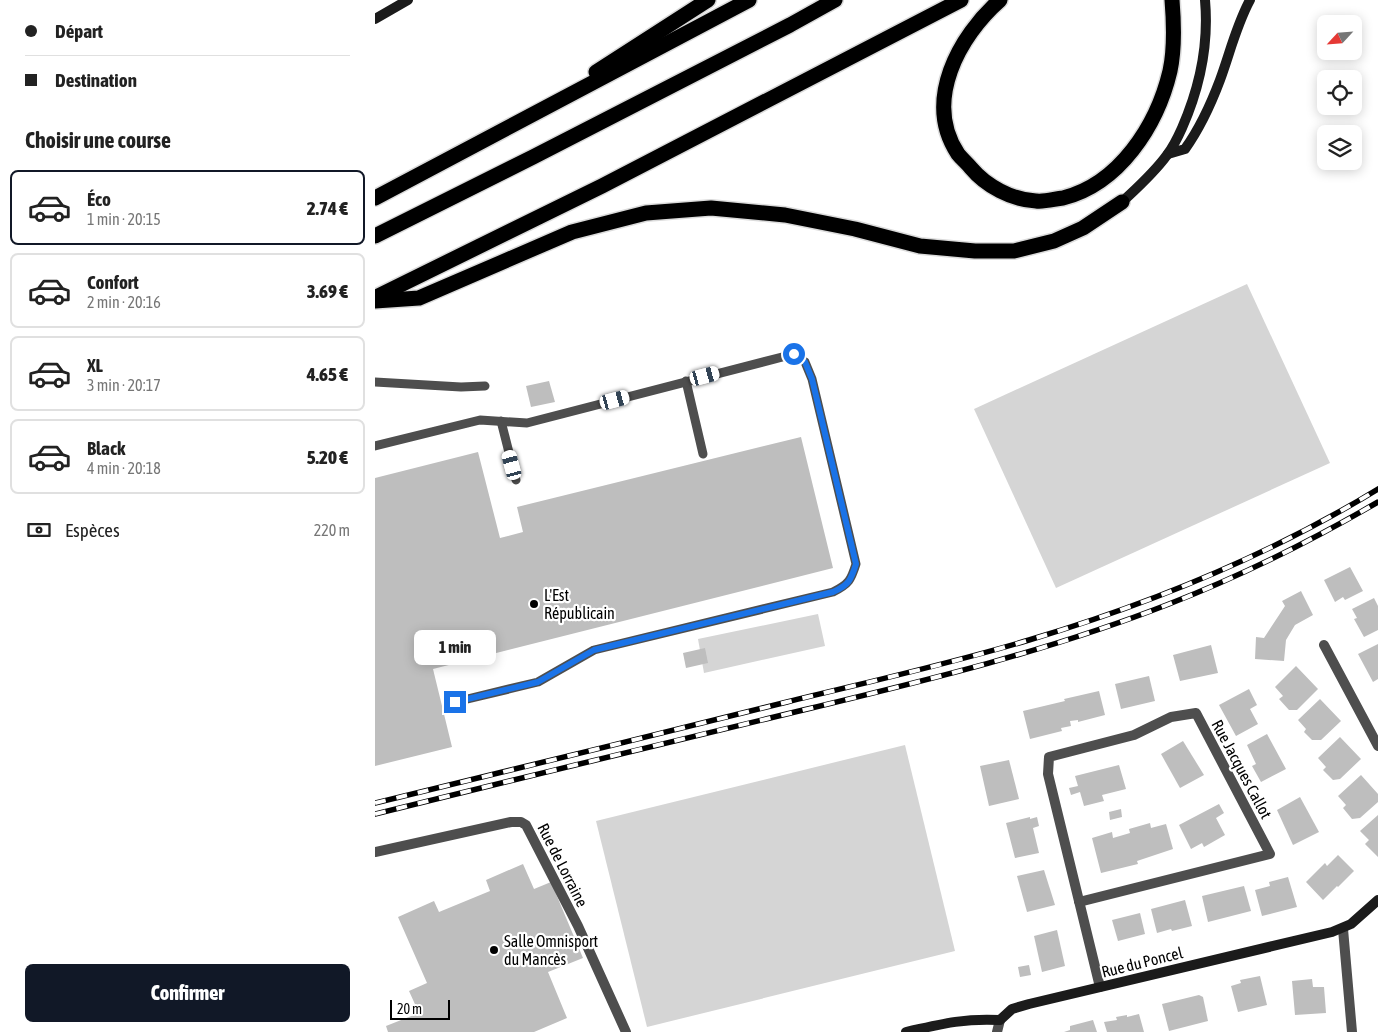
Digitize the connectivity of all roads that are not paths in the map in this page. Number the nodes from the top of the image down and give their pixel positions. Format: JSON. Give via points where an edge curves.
{"nodes":[{"id":1,"x":400,"y":0,"type":"edge"},
{"id":2,"x":408,"y":0,"type":"edge"},
{"id":3,"x":708,"y":0,"type":"edge"},
{"id":4,"x":749,"y":0,"type":"edge"},
{"id":5,"x":835,"y":0,"type":"edge"},
{"id":6,"x":961,"y":0,"type":"edge"},
{"id":7,"x":1000,"y":0,"type":"edge"},
{"id":8,"x":1172,"y":0,"type":"edge"},
{"id":9,"x":1205,"y":0,"type":"edge"},
{"id":10,"x":1250,"y":0,"type":"edge"},
{"id":11,"x":392,"y":9,"type":"junction"},
{"id":12,"x":375,"y":19,"type":"edge"},
{"id":13,"x":496,"y":132,"type":"junction"},
{"id":14,"x":1168,"y":154,"type":"junction"},
{"id":15,"x":375,"y":198,"type":"edge"},
{"id":16,"x":1122,"y":202,"type":"joint"},
{"id":17,"x":375,"y":236,"type":"edge"},
{"id":18,"x":375,"y":299,"type":"edge"},
{"id":19,"x":686,"y":381,"type":"junction"},
{"id":20,"x":375,"y":382,"type":"edge"},
{"id":21,"x":485,"y":386,"type":"dead end"},
{"id":22,"x":501,"y":421,"type":"junction"},
{"id":23,"x":375,"y":446,"type":"edge"},
{"id":24,"x":703,"y":454,"type":"dead end"},
{"id":25,"x":516,"y":480,"type":"dead end"},
{"id":26,"x":1324,"y":645,"type":"dead end"},
{"id":27,"x":455,"y":702,"type":"dead end"},
{"id":28,"x":1378,"y":746,"type":"edge"},
{"id":29,"x":375,"y":852,"type":"edge"},
{"id":30,"x":1378,"y":900,"type":"edge"},
{"id":31,"x":1079,"y":902,"type":"junction"},
{"id":32,"x":1343,"y":929,"type":"junction"},
{"id":33,"x":1100,"y":987,"type":"junction"},
{"id":34,"x":1000,"y":1020,"type":"junction"},
{"id":35,"x":626,"y":1032,"type":"edge"},
{"id":36,"x":906,"y":1032,"type":"edge"},
{"id":37,"x":997,"y":1032,"type":"edge"},
{"id":38,"x":1352,"y":1032,"type":"edge"}],
"edges":[{"from":1,"to":11,"type":"street"},
{"from":2,"to":11,"type":"street"},
{"from":3,"to":13,"type":"highway"},
{"from":4,"to":13,"type":"highway"},
{"from":5,"to":17,"type":"highway"},
{"from":6,"to":18,"type":"highway","via":[[602,186]]},
{"from":7,"to":8,"type":"highway","via":[[972,31],[945,86],[944,110],[948,132],[958,153],[976,174],[994,188],[1037,201],[1075,194],[1098,183],[1114,171],[1140,139],[1157,110],[1170,71],[1174,45]]},
{"from":9,"to":14,"type":"street","via":[[1206,37],[1198,86]]},
{"from":10,"to":14,"type":"street","via":[[1195,135],[1185,150]]},
{"from":11,"to":12,"type":"street"},
{"from":13,"to":15,"type":"highway"},
{"from":14,"to":16,"type":"street"},
{"from":16,"to":18,"type":"highway","via":[[1083,228],[1054,241],[1014,251],[920,246],[855,228],[785,215],[711,208],[646,213],[571,232],[419,298]]},
{"from":19,"to":22,"type":"lane","via":[[527,423]]},
{"from":19,"to":24,"type":"lane"},
{"from":19,"to":27,"type":"lane","via":[[794,354],[805,362],[812,379],[856,564],[852,578],[833,592],[594,650],[538,682]]},
{"from":20,"to":21,"type":"lane"},
{"from":22,"to":23,"type":"lane","via":[[479,420]]},
{"from":22,"to":25,"type":"lane"},
{"from":26,"to":28,"type":"street"},
{"from":29,"to":35,"type":"street","name":"Rue de Lorraine","via":[[511,822],[526,825]]},
{"from":30,"to":32,"type":"street","name":"Rue du Poncel"},
{"from":31,"to":31,"type":"street","name":"Rue Jacques Callot","via":[[1270,854],[1196,713],[1171,717],[1134,735],[1049,756],[1047,774]]},
{"from":31,"to":33,"type":"street","name":"Rue Jacques Callot"},
{"from":32,"to":33,"type":"street","name":"Rue du Poncel"},
{"from":32,"to":38,"type":"street"},
{"from":33,"to":34,"type":"street","name":"Rue du Poncel","via":[[1012,1009]]},
{"from":34,"to":36,"type":"street","via":[[963,1020]]},
{"from":34,"to":37,"type":"street"}]}
